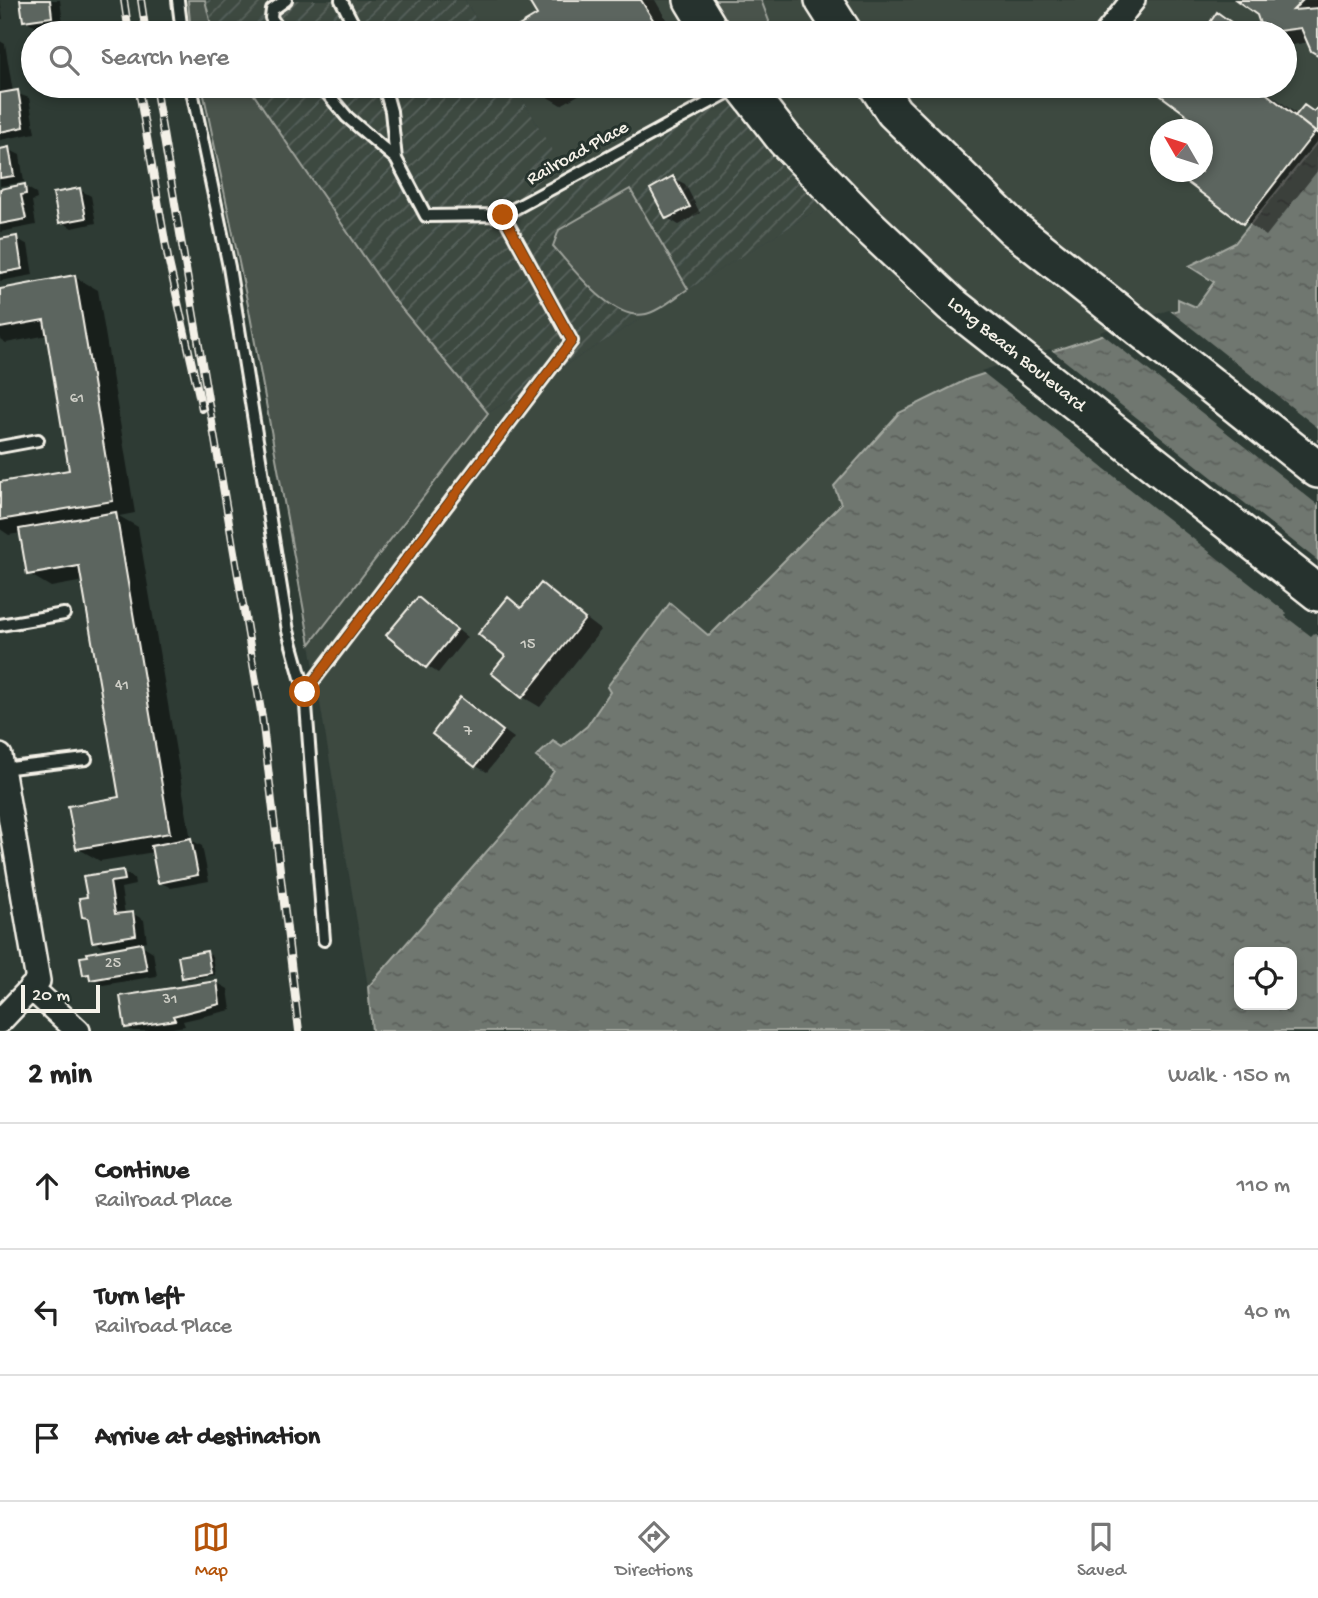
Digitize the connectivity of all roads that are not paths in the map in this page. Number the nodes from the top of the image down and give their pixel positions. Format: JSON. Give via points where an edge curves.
{"nodes":[{"id":1,"x":178,"y":0,"type":"edge"},
{"id":2,"x":286,"y":0,"type":"edge"},
{"id":3,"x":341,"y":0,"type":"edge"},
{"id":4,"x":692,"y":0,"type":"edge"},
{"id":5,"x":823,"y":0,"type":"edge"},
{"id":6,"x":1133,"y":0,"type":"edge"},
{"id":7,"x":181,"y":21,"type":"edge"},
{"id":8,"x":273,"y":21,"type":"edge"},
{"id":9,"x":352,"y":21,"type":"edge"},
{"id":10,"x":705,"y":21,"type":"edge"},
{"id":11,"x":835,"y":21,"type":"edge"},
{"id":12,"x":1116,"y":21,"type":"edge"},
{"id":13,"x":194,"y":98,"type":"edge"},
{"id":14,"x":331,"y":98,"type":"edge"},
{"id":15,"x":387,"y":98,"type":"edge"},
{"id":16,"x":720,"y":98,"type":"edge"},
{"id":17,"x":752,"y":98,"type":"edge"},
{"id":18,"x":885,"y":98,"type":"edge"},
{"id":19,"x":396,"y":159,"type":"junction"},
{"id":20,"x":503,"y":215,"type":"junction"},
{"id":21,"x":38,"y":440,"type":"dead end"},
{"id":22,"x":0,"y":447,"type":"edge"},
{"id":23,"x":1318,"y":470,"type":"edge"},
{"id":24,"x":1318,"y":593,"type":"edge"},
{"id":25,"x":64,"y":614,"type":"dead end"},
{"id":26,"x":0,"y":625,"type":"edge"},
{"id":27,"x":305,"y":692,"type":"junction"},
{"id":28,"x":86,"y":758,"type":"dead end"},
{"id":29,"x":1,"y":763,"type":"edge"},
{"id":30,"x":324,"y":940,"type":"dead end"},
{"id":31,"x":31,"y":988,"type":"junction"},
{"id":32,"x":0,"y":1021,"type":"edge"},
{"id":33,"x":78,"y":1031,"type":"edge"}],
"edges":[{"from":1,"to":7,"type":"lane"},
{"from":2,"to":8,"type":"lane","via":[[272,10]]},
{"from":3,"to":9,"type":"lane"},
{"from":4,"to":10,"type":"main road"},
{"from":5,"to":11,"type":"main road"},
{"from":6,"to":12,"type":"street"},
{"from":13,"to":27,"type":"lane","via":[[229,267],[288,631]]},
{"from":14,"to":19,"type":"lane"},
{"from":15,"to":19,"type":"lane"},
{"from":16,"to":20,"type":"lane","name":"Railroad Place"},
{"from":17,"to":24,"type":"main road","name":"Long Beach Boulevard","via":[[862,220],[951,304]]},
{"from":18,"to":23,"type":"main road","via":[[1013,228]]},
{"from":19,"to":20,"type":"lane","via":[[426,216]]},
{"from":20,"to":27,"type":"lane","via":[[572,341]]},
{"from":21,"to":22,"type":"lane"},
{"from":25,"to":26,"type":"lane"},
{"from":27,"to":30,"type":"lane"},
{"from":28,"to":29,"type":"lane"},
{"from":29,"to":31,"type":"street","via":[[38,981]]},
{"from":31,"to":32,"type":"street"},
{"from":31,"to":33,"type":"street"}]}
